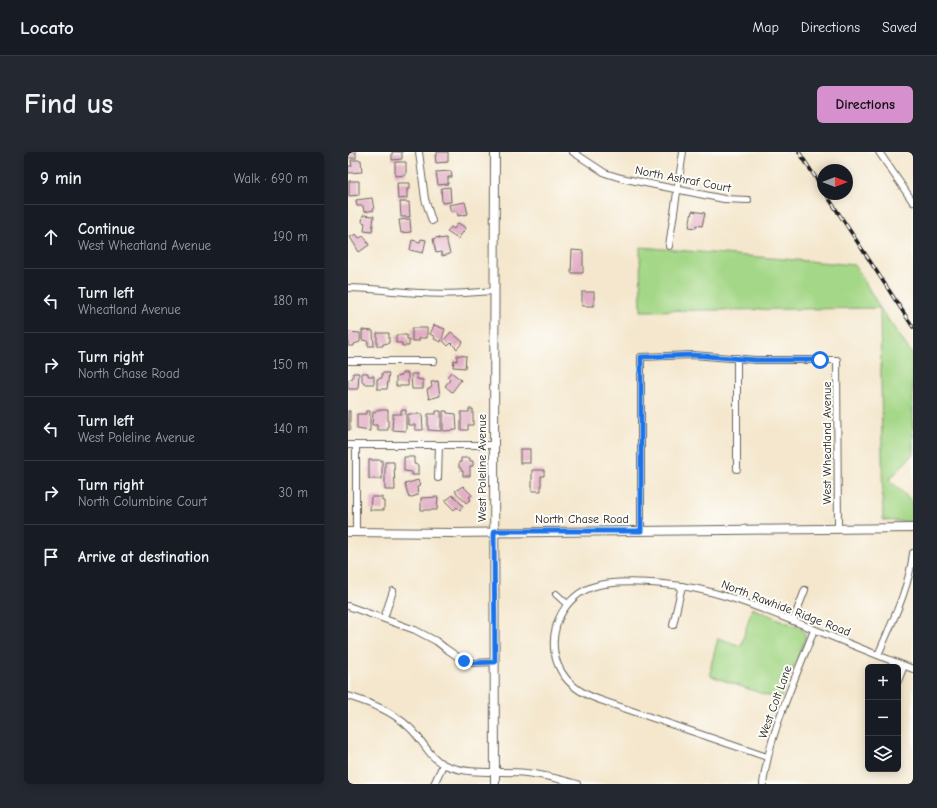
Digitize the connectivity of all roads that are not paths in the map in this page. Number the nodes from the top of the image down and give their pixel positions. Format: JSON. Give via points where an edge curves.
{"nodes":[{"id":1,"x":419,"y":152,"type":"edge"},
{"id":2,"x":495,"y":152,"type":"edge"},
{"id":3,"x":573,"y":152,"type":"edge"},
{"id":4,"x":683,"y":152,"type":"edge"},
{"id":5,"x":879,"y":152,"type":"edge"},
{"id":6,"x":677,"y":190,"type":"junction"},
{"id":7,"x":748,"y":200,"type":"dead end"},
{"id":8,"x":913,"y":202,"type":"edge"},
{"id":9,"x":432,"y":221,"type":"dead end"},
{"id":10,"x":669,"y":246,"type":"dead end"},
{"id":11,"x":348,"y":288,"type":"edge"},
{"id":12,"x":495,"y":291,"type":"junction"},
{"id":13,"x":737,"y":358,"type":"junction"},
{"id":14,"x":434,"y":360,"type":"dead end"},
{"id":15,"x":348,"y":361,"type":"edge"},
{"id":16,"x":348,"y":445,"type":"edge"},
{"id":17,"x":356,"y":445,"type":"junction"},
{"id":18,"x":438,"y":445,"type":"junction"},
{"id":19,"x":494,"y":445,"type":"junction"},
{"id":20,"x":737,"y":469,"type":"dead end"},
{"id":21,"x":438,"y":478,"type":"dead end"},
{"id":22,"x":913,"y":528,"type":"edge"},
{"id":23,"x":838,"y":529,"type":"junction"},
{"id":24,"x":494,"y":531,"type":"junction"},
{"id":25,"x":641,"y":531,"type":"junction"},
{"id":26,"x":352,"y":532,"type":"edge"},
{"id":27,"x":913,"y":553,"type":"edge"},
{"id":28,"x":682,"y":586,"type":"junction"},
{"id":29,"x":804,"y":590,"type":"dead end"},
{"id":30,"x":393,"y":591,"type":"dead end"},
{"id":31,"x":556,"y":594,"type":"dead end"},
{"id":32,"x":567,"y":604,"type":"junction"},
{"id":33,"x":348,"y":606,"type":"edge"},
{"id":34,"x":384,"y":618,"type":"junction"},
{"id":35,"x":793,"y":621,"type":"junction"},
{"id":36,"x":673,"y":624,"type":"dead end"},
{"id":37,"x":814,"y":630,"type":"junction"},
{"id":38,"x":878,"y":655,"type":"junction"},
{"id":39,"x":495,"y":662,"type":"junction"},
{"id":40,"x":904,"y":666,"type":"junction"},
{"id":41,"x":913,"y":669,"type":"edge"},
{"id":42,"x":901,"y":674,"type":"edge"},
{"id":43,"x":348,"y":697,"type":"edge"},
{"id":44,"x":767,"y":758,"type":"junction"},
{"id":45,"x":443,"y":765,"type":"junction"},
{"id":46,"x":496,"y":772,"type":"junction"},
{"id":47,"x":552,"y":777,"type":"junction"},
{"id":48,"x":434,"y":784,"type":"edge"},
{"id":49,"x":496,"y":784,"type":"edge"},
{"id":50,"x":551,"y":784,"type":"edge"},
{"id":51,"x":577,"y":784,"type":"edge"},
{"id":52,"x":763,"y":784,"type":"edge"}],
"edges":[{"from":1,"to":9,"type":"street","via":[[425,199]]},
{"from":2,"to":12,"type":"street","name":"West Poleline Avenue"},
{"from":3,"to":6,"type":"street","name":"North Ashraf Court","via":[[605,173]]},
{"from":4,"to":6,"type":"street"},
{"from":5,"to":8,"type":"street"},
{"from":6,"to":7,"type":"street","name":"North Ashraf Court","via":[[724,199]]},
{"from":6,"to":10,"type":"street"},
{"from":11,"to":12,"type":"street","via":[[422,293]]},
{"from":12,"to":19,"type":"street","name":"West Poleline Avenue"},
{"from":13,"to":20,"type":"street"},
{"from":13,"to":23,"type":"street","name":"West Wheatland Avenue","via":[[837,360]]},
{"from":13,"to":25,"type":"street","name":"West Wheatland Avenue","via":[[693,355],[641,357]]},
{"from":14,"to":15,"type":"street"},
{"from":16,"to":17,"type":"street"},
{"from":17,"to":18,"type":"street"},
{"from":17,"to":26,"type":"street"},
{"from":18,"to":19,"type":"street"},
{"from":18,"to":21,"type":"street"},
{"from":19,"to":24,"type":"street","name":"West Poleline Avenue"},
{"from":22,"to":23,"type":"street","name":"North Chase Road"},
{"from":23,"to":25,"type":"street","name":"North Chase Road"},
{"from":24,"to":25,"type":"street","name":"North Chase Road"},
{"from":24,"to":26,"type":"street","name":"North Chase Road"},
{"from":24,"to":39,"type":"street","name":"West Poleline Avenue"},
{"from":27,"to":38,"type":"street","via":[[904,590]]},
{"from":28,"to":32,"type":"street","name":"North Rawhide Ridge Road","via":[[601,584],[584,591]]},
{"from":28,"to":35,"type":"street","name":"North Rawhide Ridge Road","via":[[740,600]]},
{"from":28,"to":36,"type":"street"},
{"from":29,"to":35,"type":"street"},
{"from":30,"to":34,"type":"street"},
{"from":31,"to":32,"type":"street"},
{"from":32,"to":44,"type":"street","name":"North Rawhide Ridge Road","via":[[556,627],[555,650],[563,673],[580,692]]},
{"from":33,"to":34,"type":"street"},
{"from":34,"to":39,"type":"street","via":[[436,641],[464,661]]},
{"from":35,"to":37,"type":"street","name":"North Rawhide Ridge Road"},
{"from":37,"to":38,"type":"street","name":"North Rawhide Ridge Road"},
{"from":37,"to":44,"type":"street","name":"West Colt Lane","via":[[779,719]]},
{"from":38,"to":40,"type":"street","name":"North Rawhide Ridge Road"},
{"from":39,"to":46,"type":"street","name":"West Poleline Avenue"},
{"from":40,"to":41,"type":"street","name":"North Rawhide Ridge Road"},
{"from":40,"to":42,"type":"street"},
{"from":43,"to":45,"type":"street","via":[[393,714],[410,728],[434,759]]},
{"from":44,"to":52,"type":"street","name":"West Colt Lane"},
{"from":45,"to":46,"type":"street","via":[[469,772]]},
{"from":45,"to":48,"type":"street"},
{"from":46,"to":47,"type":"street"},
{"from":46,"to":49,"type":"street","name":"West Poleline Avenue"},
{"from":47,"to":50,"type":"street"},
{"from":47,"to":51,"type":"street"}]}
